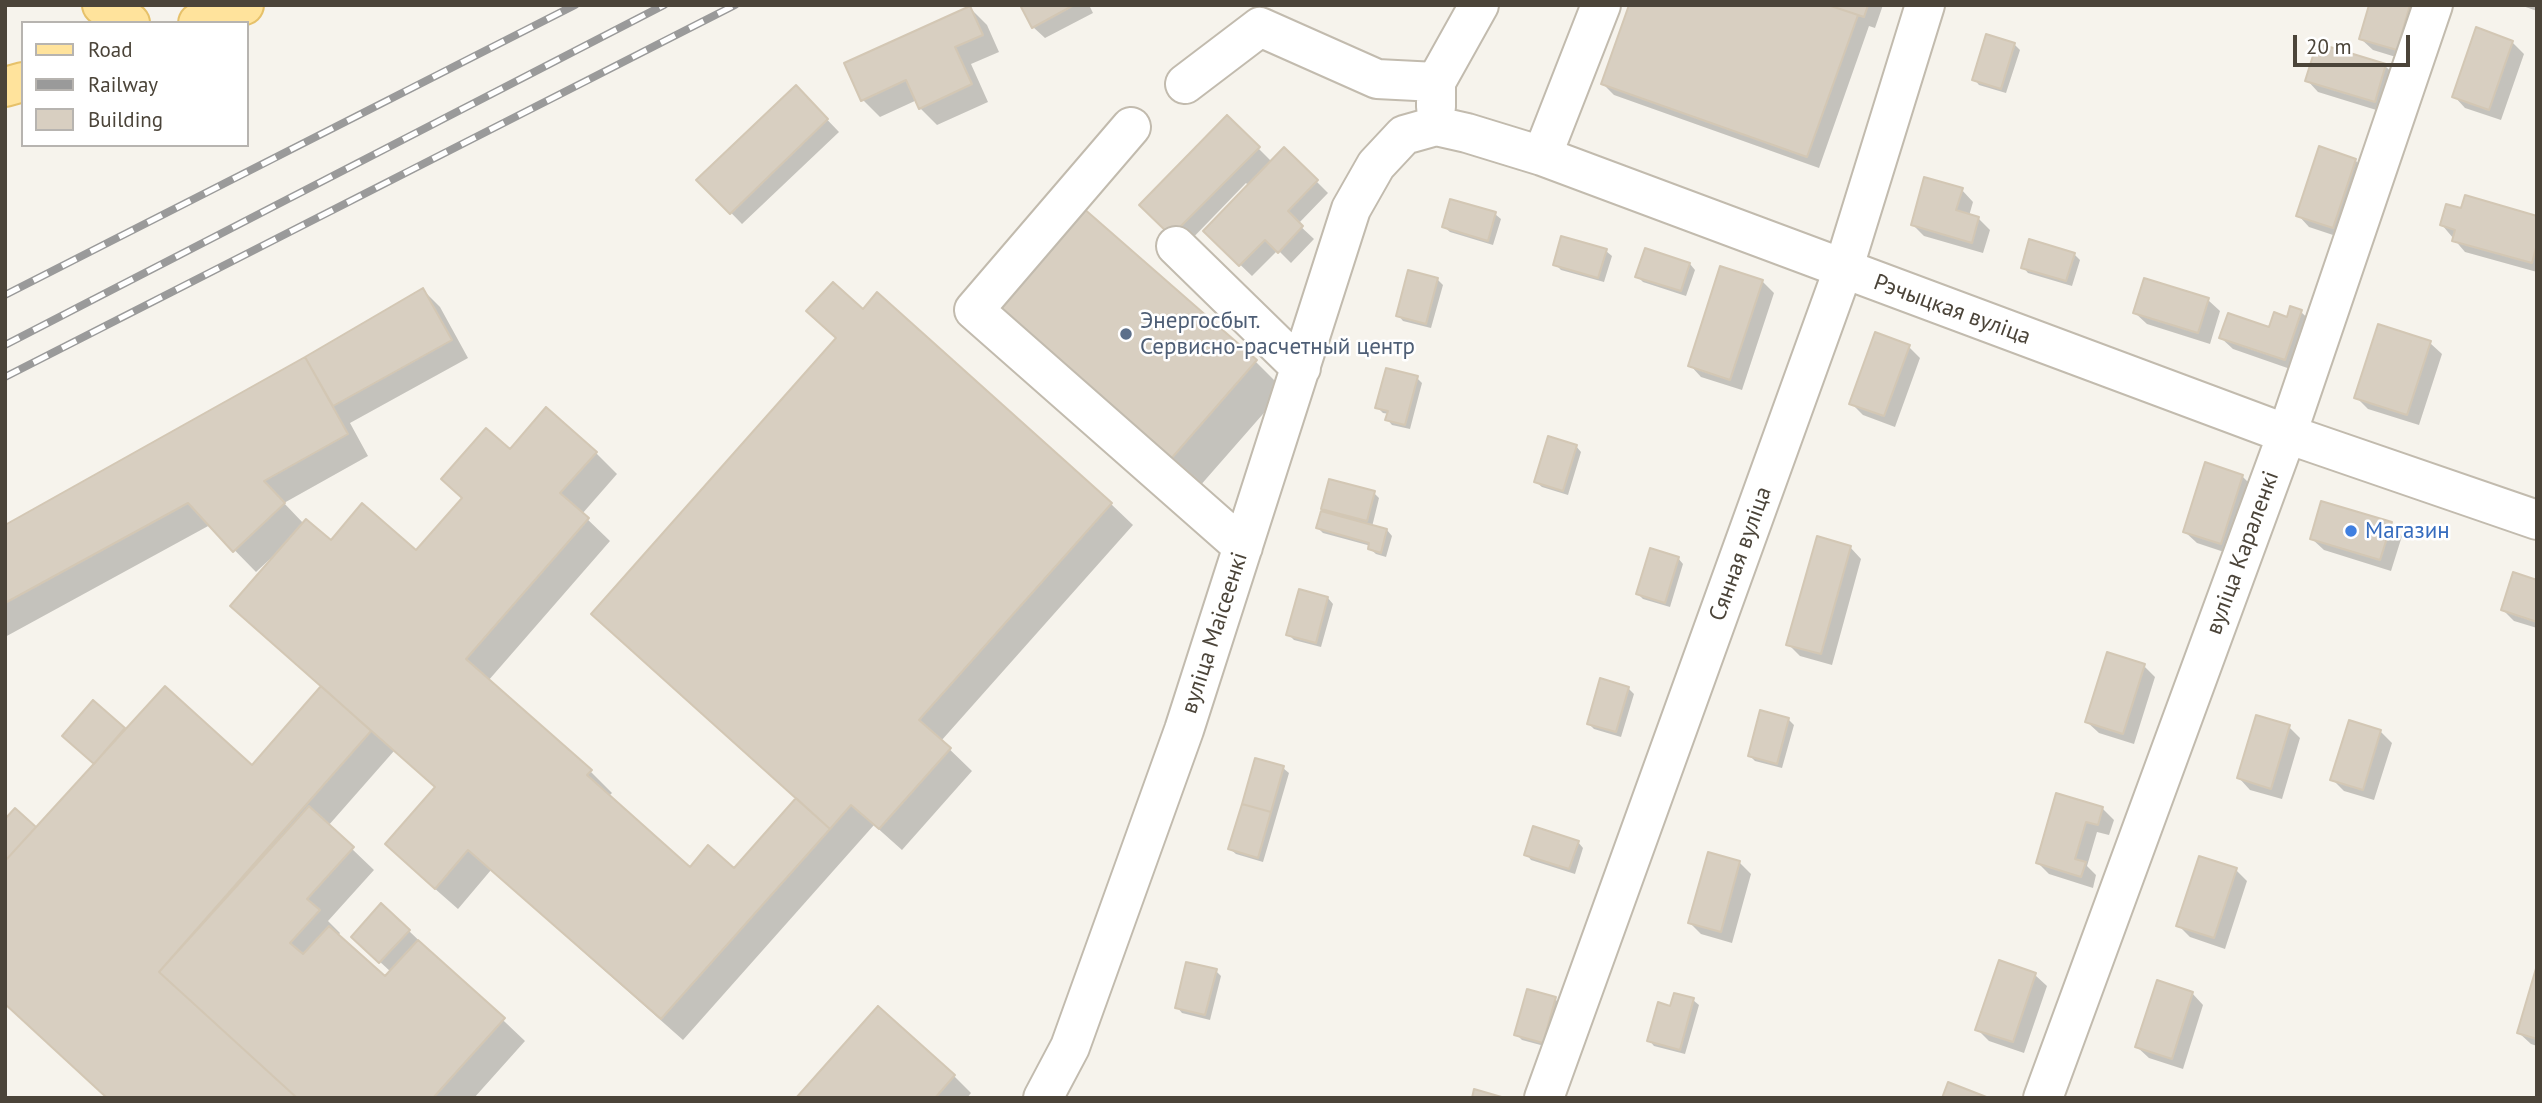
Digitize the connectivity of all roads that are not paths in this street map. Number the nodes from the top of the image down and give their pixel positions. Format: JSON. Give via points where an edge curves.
{"nodes":[{"id":1,"x":102,"y":5,"type":"edge"},
{"id":2,"x":244,"y":5,"type":"edge"},
{"id":3,"x":1479,"y":5,"type":"edge"},
{"id":4,"x":1601,"y":5,"type":"edge"},
{"id":5,"x":1925,"y":5,"type":"edge"},
{"id":6,"x":2432,"y":5,"type":"edge"},
{"id":7,"x":127,"y":21,"type":"edge"},
{"id":8,"x":203,"y":21,"type":"edge"},
{"id":9,"x":1436,"y":82,"type":"junction"},
{"id":10,"x":1185,"y":83,"type":"dead end"},
{"id":11,"x":1437,"y":126,"type":"junction"},
{"id":12,"x":1131,"y":127,"type":"dead end"},
{"id":13,"x":1542,"y":156,"type":"junction"},
{"id":14,"x":1176,"y":246,"type":"dead end"},
{"id":15,"x":1843,"y":270,"type":"junction"},
{"id":16,"x":1301,"y":368,"type":"junction"},
{"id":17,"x":2287,"y":434,"type":"junction"},
{"id":18,"x":2537,"y":520,"type":"edge"},
{"id":19,"x":1243,"y":547,"type":"junction"},
{"id":20,"x":1043,"y":1098,"type":"edge"},
{"id":21,"x":1544,"y":1098,"type":"edge"},
{"id":22,"x":2043,"y":1098,"type":"edge"}],
"edges":[{"from":1,"to":7,"type":"main road"},
{"from":2,"to":8,"type":"main road"},
{"from":3,"to":9,"type":"street"},
{"from":4,"to":13,"type":"street"},
{"from":5,"to":15,"type":"street","name":"Сянная вуліца"},
{"from":6,"to":17,"type":"street","name":"вуліца Караленкі"},
{"from":9,"to":10,"type":"street","via":[[1377,79],[1260,27]]},
{"from":9,"to":11,"type":"street"},
{"from":11,"to":13,"type":"street","name":"Рэчыцкая вуліца"},
{"from":11,"to":16,"type":"street","name":"вуліца Маісеенкі","via":[[1404,135],[1377,165],[1351,209]]},
{"from":12,"to":19,"type":"street","via":[[974,310]]},
{"from":13,"to":15,"type":"street","name":"Рэчыцкая вуліца"},
{"from":14,"to":16,"type":"street"},
{"from":15,"to":17,"type":"street","name":"Рэчыцкая вуліца"},
{"from":15,"to":21,"type":"street","name":"Сянная вуліца"},
{"from":16,"to":19,"type":"street","name":"вуліца Маісеенкі"},
{"from":17,"to":18,"type":"street","name":"Рэчыцкая вуліца"},
{"from":17,"to":22,"type":"street","name":"вуліца Караленкі"},
{"from":19,"to":20,"type":"street","name":"вуліца Маісеенкі","via":[[1184,730],[1070,1047]]}]}
